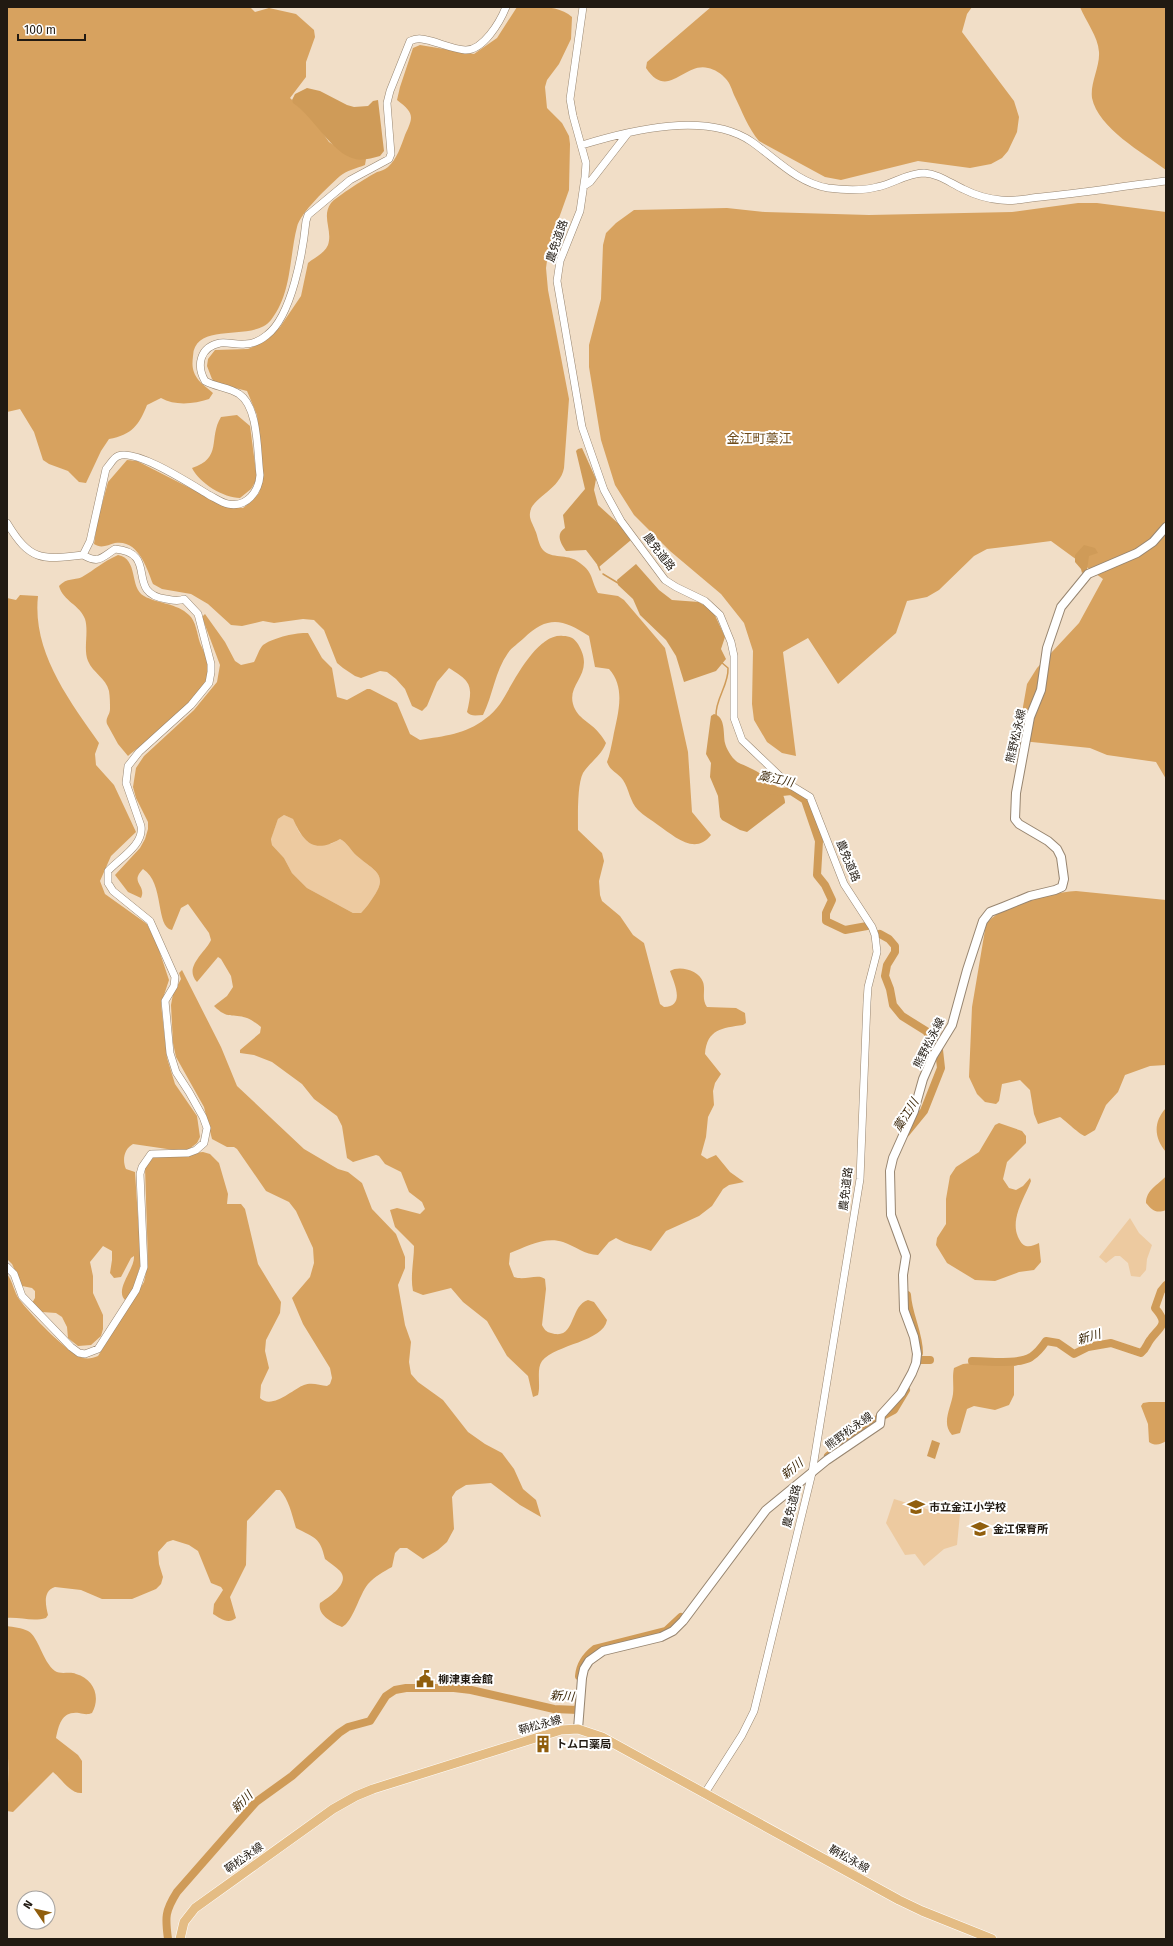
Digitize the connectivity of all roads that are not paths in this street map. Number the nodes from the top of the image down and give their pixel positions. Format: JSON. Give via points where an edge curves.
{"nodes":[{"id":1,"x":506,"y":7,"type":"edge"},
{"id":2,"x":583,"y":7,"type":"edge"},
{"id":3,"x":628,"y":133,"type":"junction"},
{"id":4,"x":582,"y":145,"type":"junction"},
{"id":5,"x":1166,"y":181,"type":"edge"},
{"id":6,"x":584,"y":186,"type":"junction"},
{"id":7,"x":7,"y":523,"type":"edge"},
{"id":8,"x":1166,"y":527,"type":"edge"},
{"id":9,"x":83,"y":555,"type":"junction"},
{"id":10,"x":7,"y":1266,"type":"edge"},
{"id":11,"x":813,"y":1468,"type":"junction"},
{"id":12,"x":578,"y":1729,"type":"junction"},
{"id":13,"x":705,"y":1793,"type":"junction"},
{"id":14,"x":180,"y":1939,"type":"edge"},
{"id":15,"x":992,"y":1939,"type":"edge"}],
"edges":[{"from":1,"to":9,"type":"street","via":[[478,47],[464,50],[420,38],[410,41],[387,103],[391,154],[389,158],[350,180],[308,215],[294,288],[273,329],[259,340],[245,344],[220,343],[210,347],[202,356],[200,368],[205,381],[238,393],[253,412],[260,475],[260,483],[253,496],[245,501],[229,504],[149,461],[132,455],[118,456],[106,470],[90,541]]},
{"from":2,"to":4,"type":"street","name":"農免道路","via":[[570,99]]},
{"from":3,"to":4,"type":"street"},
{"from":3,"to":5,"type":"street","via":[[691,126],[720,129],[743,136],[799,178],[828,188],[877,188],[915,173],[925,173],[943,178],[975,194],[1002,201]]},
{"from":3,"to":6,"type":"street","via":[[590,182]]},
{"from":4,"to":6,"type":"street","name":"農免道路","via":[[586,163]]},
{"from":6,"to":11,"type":"street","name":"農免道路","via":[[580,211],[560,261],[557,281],[582,427],[604,490],[621,521],[665,580],[705,601],[720,614],[734,656],[734,718],[742,740],[787,783],[810,797],[844,884],[872,927],[877,940],[877,952],[868,987],[860,1179]]},
{"from":7,"to":9,"type":"street","via":[[29,551],[41,558]]},
{"from":8,"to":11,"type":"main road","name":"熊野松永線","via":[[1153,542],[1137,553],[1088,574],[1061,607],[1047,648],[1040,690],[1030,717],[1017,786],[1015,819],[1057,849],[1061,857],[1064,879],[1062,887],[1003,906],[990,912],[983,921],[952,1025],[923,1079],[914,1111],[897,1147],[890,1172],[891,1215],[906,1256],[903,1276],[904,1310],[917,1354],[914,1368],[901,1392],[881,1418],[880,1424]]},
{"from":9,"to":10,"type":"street","via":[[91,560],[100,560],[115,549],[130,552],[135,556],[141,564],[143,584],[148,592],[156,598],[179,602],[184,599],[198,614],[211,664],[209,683],[202,694],[180,718],[139,752],[128,766],[126,783],[142,833],[137,843],[108,871],[108,883],[113,891],[150,921],[175,977],[174,986],[165,1001],[170,1052],[176,1072],[204,1117],[207,1128],[204,1142],[196,1150],[188,1153],[151,1154],[142,1167],[140,1174],[144,1267],[136,1290],[98,1349],[85,1354],[72,1347],[22,1296],[14,1274]]},
{"from":11,"to":12,"type":"main road","name":"熊野松永線","via":[[766,1510],[683,1622],[673,1631],[661,1637],[603,1651],[589,1661],[582,1678]]},
{"from":11,"to":13,"type":"street","name":"農免道路","via":[[754,1711],[745,1730]]},
{"from":12,"to":13,"type":"main road","name":"鞆松永線","via":[[602,1736]]},
{"from":12,"to":14,"type":"main road","name":"鞆松永線","via":[[555,1732],[356,1796],[195,1908],[184,1922]]},
{"from":13,"to":15,"type":"main road","name":"鞆松永線","via":[[899,1900]]}]}
